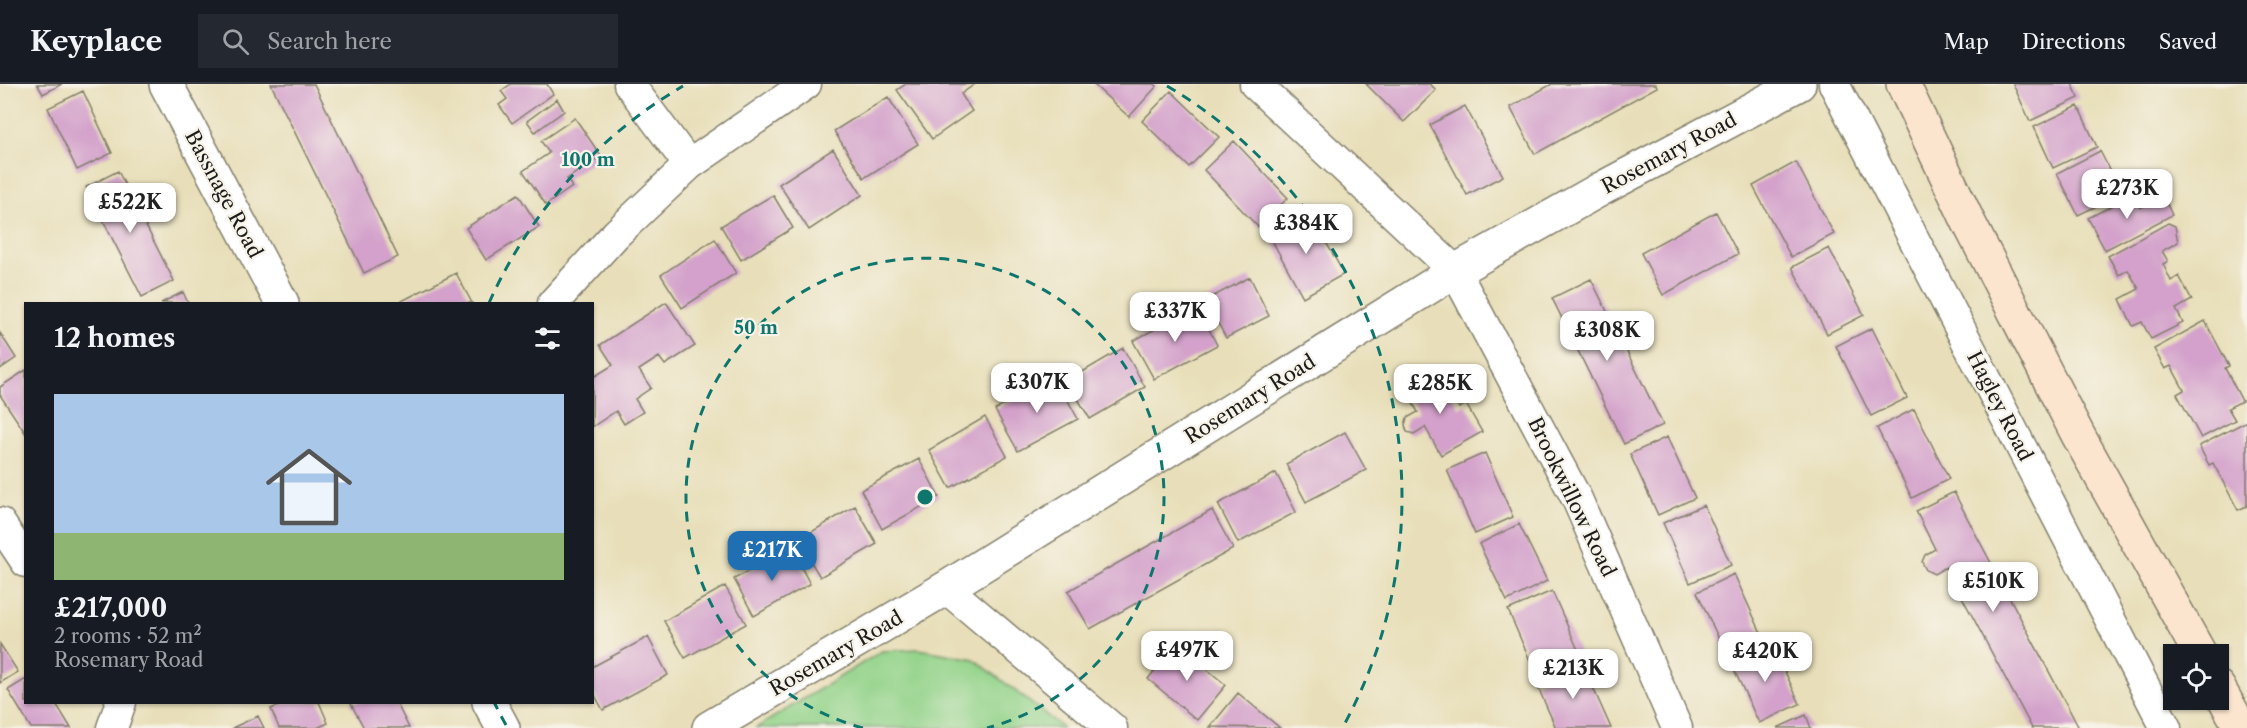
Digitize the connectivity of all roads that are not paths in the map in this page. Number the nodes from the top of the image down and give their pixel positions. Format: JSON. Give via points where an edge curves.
{"nodes":[{"id":1,"x":166,"y":84,"type":"edge"},
{"id":2,"x":629,"y":84,"type":"edge"},
{"id":3,"x":807,"y":84,"type":"edge"},
{"id":4,"x":1255,"y":84,"type":"edge"},
{"id":5,"x":1799,"y":84,"type":"edge"},
{"id":6,"x":1834,"y":84,"type":"edge"},
{"id":7,"x":1903,"y":84,"type":"edge"},
{"id":8,"x":689,"y":165,"type":"junction"},
{"id":9,"x":1455,"y":271,"type":"junction"},
{"id":10,"x":281,"y":302,"type":"edge"},
{"id":11,"x":554,"y":302,"type":"edge"},
{"id":12,"x":0,"y":523,"type":"edge"},
{"id":13,"x":24,"y":559,"type":"edge"},
{"id":14,"x":946,"y":588,"type":"junction"},
{"id":15,"x":2194,"y":644,"type":"edge"},
{"id":16,"x":120,"y":704,"type":"edge"},
{"id":17,"x":490,"y":704,"type":"edge"},
{"id":18,"x":2229,"y":707,"type":"edge"},
{"id":19,"x":112,"y":728,"type":"edge"},
{"id":20,"x":503,"y":728,"type":"edge"},
{"id":21,"x":709,"y":728,"type":"edge"},
{"id":22,"x":1112,"y":728,"type":"edge"},
{"id":23,"x":1677,"y":728,"type":"edge"},
{"id":24,"x":2166,"y":728,"type":"edge"},
{"id":25,"x":2241,"y":728,"type":"edge"}],
"edges":[{"from":1,"to":10,"type":"street","name":"Bassnage Road"},
{"from":2,"to":8,"type":"street"},
{"from":3,"to":8,"type":"street"},
{"from":4,"to":9,"type":"street","name":"Brookwillow Road"},
{"from":5,"to":9,"type":"street","name":"Rosemary Road"},
{"from":6,"to":24,"type":"street","name":"Hagley Road"},
{"from":7,"to":15,"type":"main road","via":[[2062,404]]},
{"from":8,"to":11,"type":"street","via":[[616,234]]},
{"from":9,"to":14,"type":"street","name":"Rosemary Road"},
{"from":9,"to":23,"type":"street","name":"Brookwillow Road","via":[[1577,499]]},
{"from":12,"to":13,"type":"street"},
{"from":14,"to":21,"type":"street","name":"Rosemary Road"},
{"from":14,"to":22,"type":"street"},
{"from":16,"to":19,"type":"street"},
{"from":17,"to":20,"type":"street"},
{"from":18,"to":25,"type":"main road"}]}
